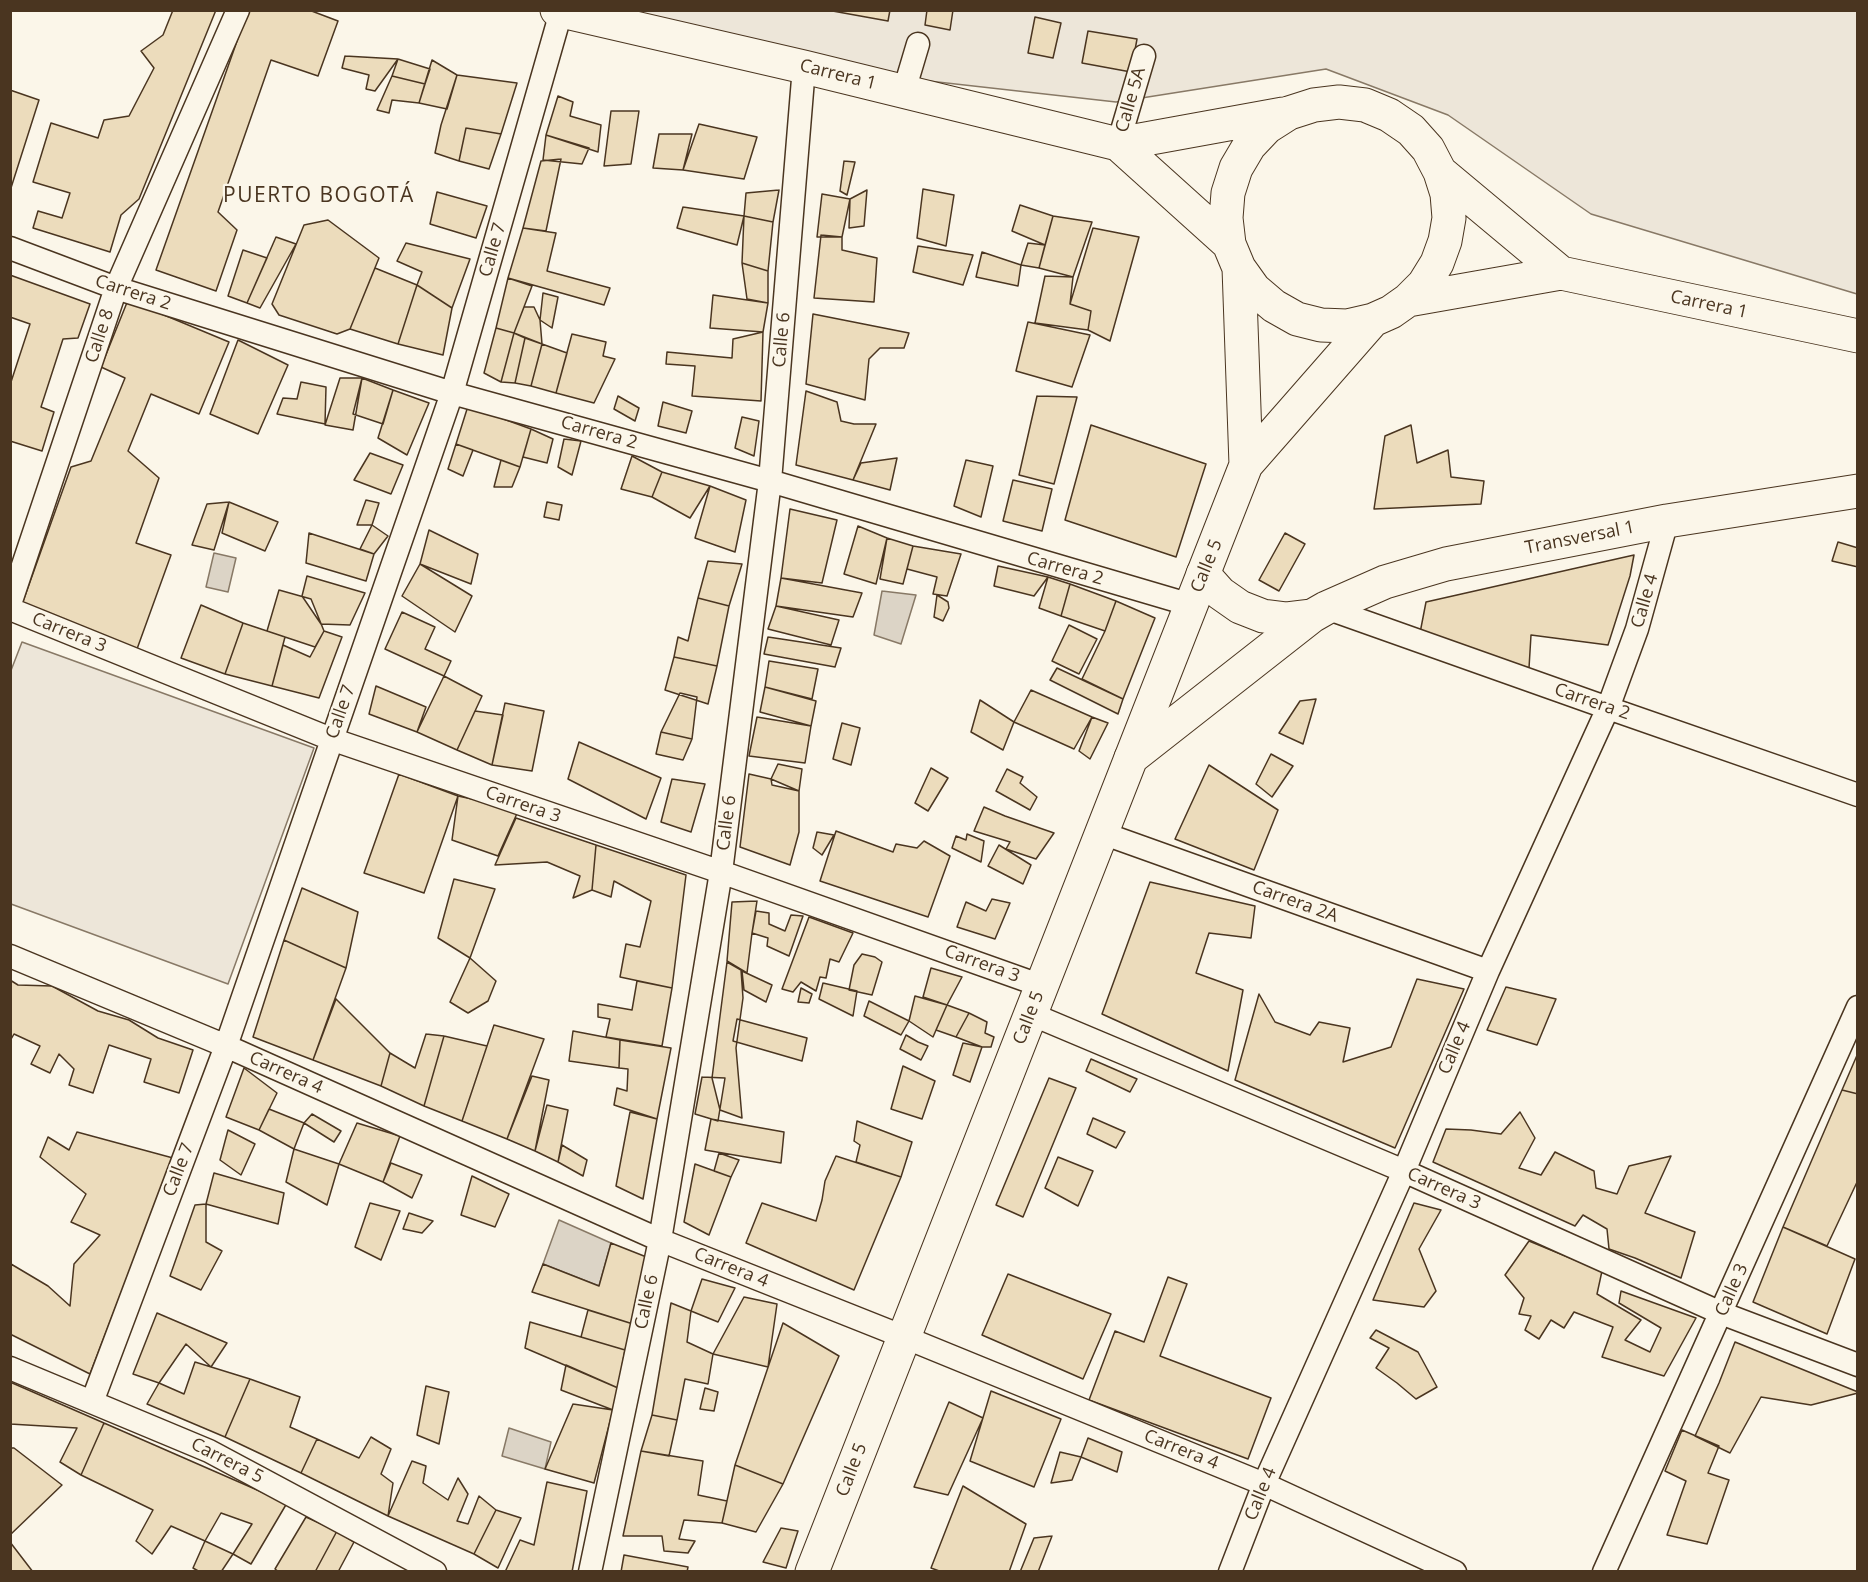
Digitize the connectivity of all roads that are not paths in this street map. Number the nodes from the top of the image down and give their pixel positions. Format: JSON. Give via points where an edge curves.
{"nodes":[{"id":1,"x":238,"y":10,"type":"edge"},
{"id":2,"x":559,"y":11,"type":"edge"},
{"id":3,"x":918,"y":44,"type":"dead end"},
{"id":4,"x":1144,"y":56,"type":"dead end"},
{"id":5,"x":804,"y":66,"type":"junction"},
{"id":6,"x":903,"y":91,"type":"junction"},
{"id":7,"x":1289,"y":113,"type":"junction"},
{"id":8,"x":1118,"y":144,"type":"junction"},
{"id":9,"x":1440,"y":172,"type":"junction"},
{"id":10,"x":10,"y":248,"type":"edge"},
{"id":11,"x":1234,"y":256,"type":"junction"},
{"id":12,"x":1561,"y":273,"type":"junction"},
{"id":13,"x":116,"y":288,"type":"junction"},
{"id":14,"x":1408,"y":300,"type":"junction"},
{"id":15,"x":1373,"y":320,"type":"junction"},
{"id":16,"x":1857,"y":336,"type":"edge"},
{"id":17,"x":452,"y":393,"type":"junction"},
{"id":18,"x":1246,"y":465,"type":"junction"},
{"id":19,"x":770,"y":481,"type":"junction"},
{"id":20,"x":1857,"y":491,"type":"edge"},
{"id":21,"x":1667,"y":521,"type":"junction"},
{"id":22,"x":1203,"y":574,"type":"junction"},
{"id":23,"x":10,"y":604,"type":"edge"},
{"id":24,"x":1191,"y":605,"type":"junction"},
{"id":25,"x":10,"y":609,"type":"edge"},
{"id":26,"x":1319,"y":612,"type":"junction"},
{"id":27,"x":1608,"y":708,"type":"junction"},
{"id":28,"x":331,"y":740,"type":"junction"},
{"id":29,"x":1131,"y":758,"type":"junction"},
{"id":30,"x":1857,"y":795,"type":"edge"},
{"id":31,"x":1102,"y":833,"type":"junction"},
{"id":32,"x":721,"y":872,"type":"junction"},
{"id":33,"x":10,"y":956,"type":"edge"},
{"id":34,"x":1488,"y":971,"type":"junction"},
{"id":35,"x":1036,"y":1000,"type":"junction"},
{"id":36,"x":1857,"y":1007,"type":"edge"},
{"id":37,"x":226,"y":1046,"type":"junction"},
{"id":38,"x":1404,"y":1171,"type":"junction"},
{"id":39,"x":660,"y":1240,"type":"junction"},
{"id":40,"x":1721,"y":1313,"type":"junction"},
{"id":41,"x":904,"y":1337,"type":"junction"},
{"id":42,"x":1857,"y":1365,"type":"edge"},
{"id":43,"x":10,"y":1368,"type":"edge"},
{"id":44,"x":92,"y":1402,"type":"junction"},
{"id":45,"x":1264,"y":1484,"type":"junction"},
{"id":46,"x":435,"y":1572,"type":"edge"},
{"id":47,"x":590,"y":1572,"type":"edge"},
{"id":48,"x":812,"y":1572,"type":"edge"},
{"id":49,"x":1230,"y":1572,"type":"edge"},
{"id":50,"x":1455,"y":1572,"type":"edge"},
{"id":51,"x":1604,"y":1572,"type":"edge"}],
"edges":[{"from":1,"to":13,"type":"street","name":"Calle 8"},
{"from":2,"to":5,"type":"main road","name":"Carrera 1"},
{"from":2,"to":17,"type":"street","name":"Calle 7"},
{"from":3,"to":6,"type":"street"},
{"from":4,"to":8,"type":"street","name":"Calle 5A"},
{"from":5,"to":6,"type":"main road","name":"Carrera 1"},
{"from":5,"to":19,"type":"street","name":"Calle 6"},
{"from":6,"to":8,"type":"main road","name":"Carrera 1"},
{"from":7,"to":8,"type":"main road","name":"Carrera 1"},
{"from":7,"to":9,"type":"main road","via":[[1340,102],[1373,108],[1411,130],[1428,149]]},
{"from":7,"to":11,"type":"main road","name":"Calle 5","via":[[1267,127],[1236,168],[1226,218]]},
{"from":8,"to":11,"type":"main road","name":"Carrera 1"},
{"from":9,"to":12,"type":"main road","name":"Carrera 1"},
{"from":9,"to":14,"type":"main road","via":[[1449,218],[1445,241],[1424,284]]},
{"from":10,"to":13,"type":"street","name":"Carrera 2"},
{"from":11,"to":15,"type":"main road","name":"Carrera 1","via":[[1254,290],[1297,319],[1347,326]]},
{"from":11,"to":18,"type":"main road","name":"Calle 5"},
{"from":12,"to":14,"type":"main road","name":"Carrera 1"},
{"from":12,"to":16,"type":"main road","name":"Carrera 1"},
{"from":13,"to":17,"type":"street","name":"Carrera 2"},
{"from":13,"to":23,"type":"street","name":"Calle 8"},
{"from":14,"to":15,"type":"main road"},
{"from":15,"to":18,"type":"main road","name":"Calle 5"},
{"from":17,"to":19,"type":"street","name":"Carrera 2"},
{"from":17,"to":28,"type":"street","name":"Calle 7"},
{"from":18,"to":22,"type":"main road","name":"Calle 5"},
{"from":19,"to":24,"type":"street","name":"Carrera 2"},
{"from":19,"to":32,"type":"street","name":"Calle 6"},
{"from":20,"to":21,"type":"main road","name":"Transversal 1"},
{"from":21,"to":26,"type":"main road","name":"Transversal 1","via":[[1446,564],[1385,582]]},
{"from":21,"to":27,"type":"street","name":"Calle 4","via":[[1637,629]]},
{"from":22,"to":24,"type":"main road","name":"Calle 5"},
{"from":22,"to":26,"type":"main road","name":"Transversal 1","via":[[1240,607],[1263,615],[1287,619]]},
{"from":24,"to":29,"type":"main road","name":"Calle 5"},
{"from":25,"to":28,"type":"street","name":"Carrera 3"},
{"from":26,"to":27,"type":"street","name":"Carrera 2"},
{"from":26,"to":29,"type":"main road","name":"Transversal 1"},
{"from":27,"to":30,"type":"street","name":"Carrera 2"},
{"from":27,"to":34,"type":"street","name":"Calle 4"},
{"from":28,"to":32,"type":"street","name":"Carrera 3"},
{"from":28,"to":37,"type":"street","name":"Calle 7"},
{"from":29,"to":31,"type":"main road","name":"Calle 5"},
{"from":31,"to":34,"type":"street","name":"Carrera 2A"},
{"from":31,"to":35,"type":"main road","name":"Calle 5"},
{"from":32,"to":35,"type":"street","name":"Carrera 3"},
{"from":32,"to":39,"type":"street","name":"Calle 6"},
{"from":33,"to":37,"type":"street","name":"Carrera 4"},
{"from":34,"to":38,"type":"street","name":"Calle 4"},
{"from":35,"to":38,"type":"street","name":"Carrera 3"},
{"from":35,"to":41,"type":"main road","name":"Calle 5"},
{"from":36,"to":40,"type":"street","name":"Calle 3"},
{"from":37,"to":39,"type":"street","name":"Carrera 4"},
{"from":37,"to":44,"type":"street","name":"Calle 7"},
{"from":38,"to":40,"type":"street","name":"Carrera 3"},
{"from":38,"to":45,"type":"street","name":"Calle 4"},
{"from":39,"to":41,"type":"street","name":"Carrera 4"},
{"from":39,"to":47,"type":"street","name":"Calle 6"},
{"from":40,"to":42,"type":"street","name":"Carrera 3"},
{"from":40,"to":51,"type":"street","name":"Calle 3"},
{"from":41,"to":45,"type":"street","name":"Carrera 4"},
{"from":41,"to":48,"type":"main road","name":"Calle 5"},
{"from":43,"to":44,"type":"street","name":"Carrera 5"},
{"from":44,"to":46,"type":"street","name":"Carrera 5","via":[[209,1450]]},
{"from":45,"to":49,"type":"street","name":"Calle 4"},
{"from":45,"to":50,"type":"street","name":"Carrera 4"}]}
